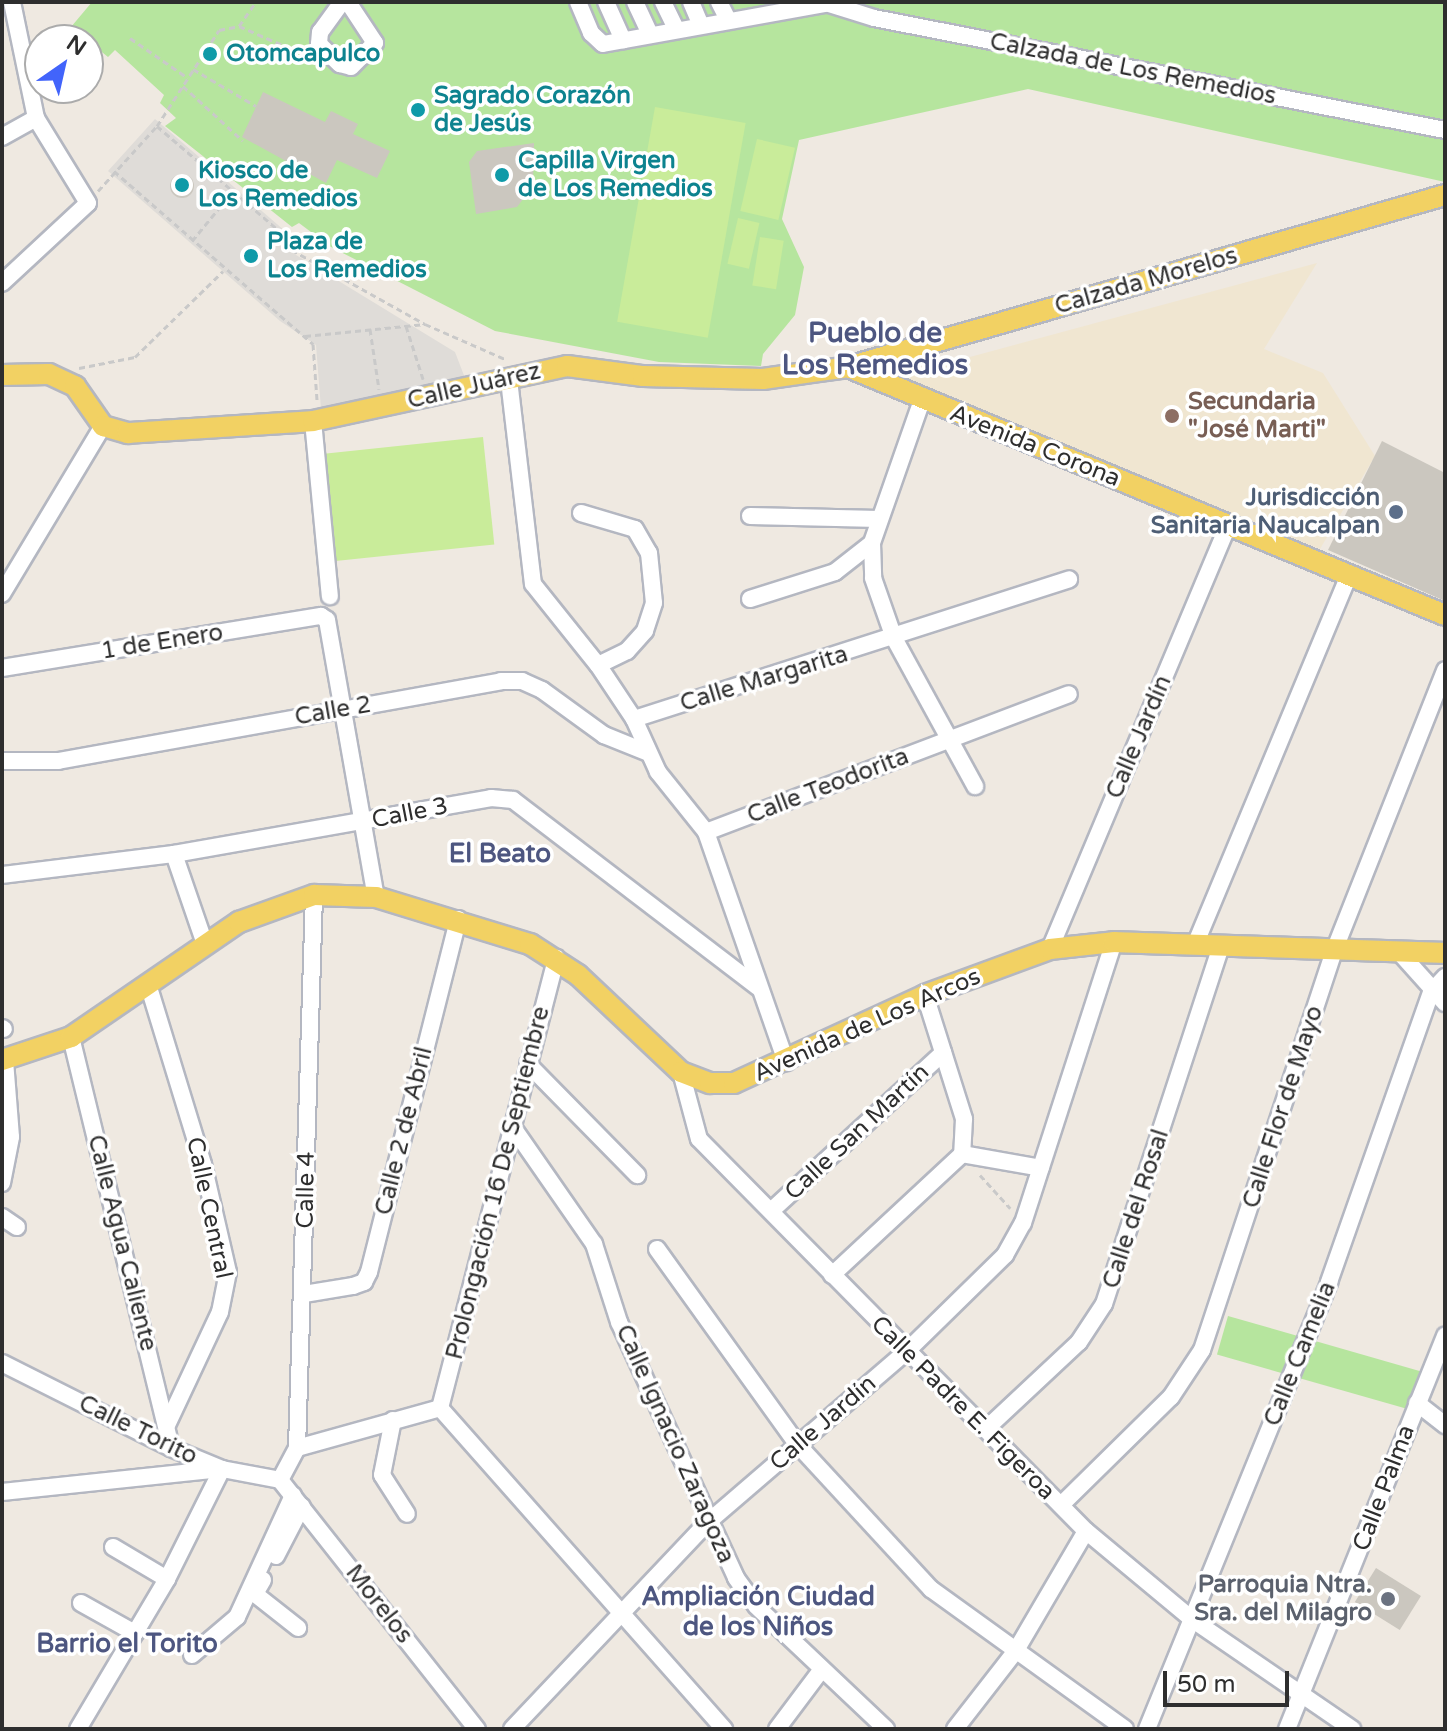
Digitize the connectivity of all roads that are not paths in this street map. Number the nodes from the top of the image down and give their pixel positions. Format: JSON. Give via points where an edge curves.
{"nodes":[{"id":1,"x":12,"y":2,"type":"edge"},
{"id":2,"x":345,"y":2,"type":"edge"},
{"id":3,"x":578,"y":2,"type":"edge"},
{"id":4,"x":606,"y":2,"type":"edge"},
{"id":5,"x":635,"y":2,"type":"edge"},
{"id":6,"x":663,"y":2,"type":"edge"},
{"id":7,"x":691,"y":2,"type":"edge"},
{"id":8,"x":719,"y":2,"type":"edge"},
{"id":9,"x":824,"y":3,"type":"edge"},
{"id":10,"x":727,"y":18,"type":"junction"},
{"id":11,"x":700,"y":23,"type":"junction"},
{"id":12,"x":676,"y":29,"type":"junction"},
{"id":13,"x":650,"y":34,"type":"junction"},
{"id":14,"x":623,"y":40,"type":"junction"},
{"id":15,"x":36,"y":118,"type":"junction"},
{"id":16,"x":1445,"y":130,"type":"edge"},
{"id":17,"x":2,"y":137,"type":"edge"},
{"id":18,"x":1445,"y":195,"type":"edge"},
{"id":19,"x":2,"y":283,"type":"edge"},
{"id":20,"x":848,"y":367,"type":"junction"},
{"id":21,"x":512,"y":371,"type":"junction"},
{"id":22,"x":2,"y":375,"type":"edge"},
{"id":23,"x":922,"y":400,"type":"junction"},
{"id":24,"x":315,"y":420,"type":"junction"},
{"id":25,"x":103,"y":426,"type":"junction"},
{"id":26,"x":581,"y":513,"type":"dead end"},
{"id":27,"x":750,"y":516,"type":"dead end"},
{"id":28,"x":879,"y":519,"type":"junction"},
{"id":29,"x":1228,"y":525,"type":"junction"},
{"id":30,"x":872,"y":543,"type":"junction"},
{"id":31,"x":1349,"y":575,"type":"junction"},
{"id":32,"x":1069,"y":579,"type":"dead end"},
{"id":33,"x":2,"y":594,"type":"edge"},
{"id":34,"x":330,"y":596,"type":"dead end"},
{"id":35,"x":750,"y":599,"type":"dead end"},
{"id":36,"x":1445,"y":615,"type":"edge"},
{"id":37,"x":894,"y":638,"type":"junction"},
{"id":38,"x":598,"y":665,"type":"junction"},
{"id":39,"x":2,"y":668,"type":"edge"},
{"id":40,"x":1445,"y":670,"type":"edge"},
{"id":41,"x":1069,"y":694,"type":"dead end"},
{"id":42,"x":343,"y":708,"type":"junction"},
{"id":43,"x":634,"y":719,"type":"junction"},
{"id":44,"x":949,"y":740,"type":"junction"},
{"id":45,"x":646,"y":752,"type":"junction"},
{"id":46,"x":2,"y":761,"type":"edge"},
{"id":47,"x":975,"y":786,"type":"dead end"},
{"id":48,"x":364,"y":821,"type":"junction"},
{"id":49,"x":706,"y":832,"type":"junction"},
{"id":50,"x":174,"y":854,"type":"junction"},
{"id":51,"x":2,"y":875,"type":"edge"},
{"id":52,"x":314,"y":895,"type":"junction"},
{"id":53,"x":376,"y":897,"type":"junction"},
{"id":54,"x":458,"y":919,"type":"junction"},
{"id":55,"x":1114,"y":942,"type":"junction"},
{"id":56,"x":205,"y":944,"type":"junction"},
{"id":57,"x":1195,"y":945,"type":"junction"},
{"id":58,"x":1050,"y":949,"type":"junction"},
{"id":59,"x":1220,"y":949,"type":"junction"},
{"id":60,"x":1334,"y":951,"type":"junction"},
{"id":61,"x":1445,"y":953,"type":"edge"},
{"id":62,"x":1401,"y":954,"type":"junction"},
{"id":63,"x":556,"y":958,"type":"junction"},
{"id":64,"x":1445,"y":977,"type":"edge"},
{"id":65,"x":148,"y":984,"type":"junction"},
{"id":66,"x":758,"y":987,"type":"junction"},
{"id":67,"x":1431,"y":992,"type":"junction"},
{"id":68,"x":925,"y":995,"type":"junction"},
{"id":69,"x":1445,"y":1003,"type":"edge"},
{"id":70,"x":71,"y":1037,"type":"junction"},
{"id":71,"x":943,"y":1053,"type":"junction"},
{"id":72,"x":4,"y":1060,"type":"edge"},
{"id":73,"x":786,"y":1062,"type":"junction"},
{"id":74,"x":528,"y":1064,"type":"junction"},
{"id":75,"x":681,"y":1072,"type":"junction"},
{"id":76,"x":512,"y":1126,"type":"junction"},
{"id":77,"x":962,"y":1154,"type":"junction"},
{"id":78,"x":1041,"y":1168,"type":"junction"},
{"id":79,"x":637,"y":1175,"type":"dead end"},
{"id":80,"x":2,"y":1183,"type":"edge"},
{"id":81,"x":771,"y":1211,"type":"junction"},
{"id":82,"x":2,"y":1217,"type":"edge"},
{"id":83,"x":17,"y":1227,"type":"dead end"},
{"id":84,"x":657,"y":1249,"type":"dead end"},
{"id":85,"x":832,"y":1275,"type":"junction"},
{"id":86,"x":304,"y":1294,"type":"junction"},
{"id":87,"x":1445,"y":1336,"type":"edge"},
{"id":88,"x":906,"y":1352,"type":"junction"},
{"id":89,"x":2,"y":1363,"type":"edge"},
{"id":90,"x":1417,"y":1403,"type":"junction"},
{"id":91,"x":440,"y":1408,"type":"junction"},
{"id":92,"x":393,"y":1420,"type":"junction"},
{"id":93,"x":167,"y":1425,"type":"junction"},
{"id":94,"x":1445,"y":1425,"type":"edge"},
{"id":95,"x":986,"y":1429,"type":"junction"},
{"id":96,"x":798,"y":1445,"type":"junction"},
{"id":97,"x":171,"y":1448,"type":"junction"},
{"id":98,"x":297,"y":1448,"type":"junction"},
{"id":99,"x":222,"y":1469,"type":"junction"},
{"id":100,"x":280,"y":1480,"type":"junction"},
{"id":101,"x":2,"y":1492,"type":"edge"},
{"id":102,"x":297,"y":1500,"type":"junction"},
{"id":103,"x":1061,"y":1505,"type":"junction"},
{"id":104,"x":407,"y":1514,"type":"dead end"},
{"id":105,"x":707,"y":1523,"type":"junction"},
{"id":106,"x":1086,"y":1531,"type":"junction"},
{"id":107,"x":113,"y":1547,"type":"dead end"},
{"id":108,"x":167,"y":1579,"type":"junction"},
{"id":109,"x":81,"y":1603,"type":"dead end"},
{"id":110,"x":623,"y":1611,"type":"junction"},
{"id":111,"x":1193,"y":1620,"type":"junction"},
{"id":112,"x":298,"y":1628,"type":"dead end"},
{"id":113,"x":135,"y":1633,"type":"junction"},
{"id":114,"x":1015,"y":1652,"type":"junction"},
{"id":115,"x":192,"y":1655,"type":"dead end"},
{"id":116,"x":822,"y":1669,"type":"junction"},
{"id":117,"x":1304,"y":1694,"type":"junction"},
{"id":118,"x":78,"y":1729,"type":"edge"},
{"id":119,"x":477,"y":1729,"type":"edge"},
{"id":120,"x":512,"y":1729,"type":"edge"},
{"id":121,"x":724,"y":1729,"type":"edge"},
{"id":122,"x":777,"y":1729,"type":"edge"},
{"id":123,"x":886,"y":1729,"type":"edge"},
{"id":124,"x":955,"y":1729,"type":"edge"},
{"id":125,"x":1125,"y":1729,"type":"edge"},
{"id":126,"x":1147,"y":1729,"type":"edge"},
{"id":127,"x":1287,"y":1729,"type":"edge"},
{"id":128,"x":1352,"y":1729,"type":"edge"}],
"edges":[{"from":1,"to":15,"type":"street"},
{"from":2,"to":2,"type":"street","via":[[320,32],[319,44],[351,67],[375,43]]},
{"from":3,"to":14,"type":"street","via":[[595,41]]},
{"from":4,"to":14,"type":"street"},
{"from":5,"to":13,"type":"street"},
{"from":6,"to":12,"type":"street"},
{"from":7,"to":11,"type":"street"},
{"from":8,"to":10,"type":"street"},
{"from":9,"to":10,"type":"street"},
{"from":9,"to":16,"type":"street","name":"Calzada de Los Remedios","via":[[874,18]]},
{"from":10,"to":11,"type":"street"},
{"from":11,"to":12,"type":"street"},
{"from":12,"to":13,"type":"street"},
{"from":13,"to":14,"type":"street"},
{"from":15,"to":17,"type":"street"},
{"from":15,"to":19,"type":"street","via":[[50,149],[88,203]]},
{"from":18,"to":20,"type":"main road","name":"Calzada Morelos"},
{"from":20,"to":21,"type":"main road","name":"Calle Juárez","via":[[736,379],[643,376],[567,366]]},
{"from":20,"to":23,"type":"main road","name":"Avenida Corona"},
{"from":21,"to":24,"type":"main road","name":"Calle Juárez","via":[[429,397]]},
{"from":21,"to":38,"type":"street","via":[[533,584]]},
{"from":22,"to":25,"type":"main road","via":[[49,374],[75,386]]},
{"from":23,"to":28,"type":"street"},
{"from":23,"to":29,"type":"main road","name":"Avenida Corona"},
{"from":24,"to":25,"type":"main road","name":"Calle Juárez","via":[[128,433]]},
{"from":24,"to":34,"type":"street"},
{"from":25,"to":33,"type":"street"},
{"from":26,"to":38,"type":"street","via":[[635,529],[649,553],[654,603],[645,631],[627,651]]},
{"from":27,"to":28,"type":"street"},
{"from":28,"to":30,"type":"street"},
{"from":29,"to":31,"type":"main road","name":"Avenida Corona"},
{"from":29,"to":58,"type":"street","name":"Calle Jardín"},
{"from":30,"to":35,"type":"street","via":[[835,572]]},
{"from":30,"to":37,"type":"street","via":[[873,578]]},
{"from":31,"to":36,"type":"main road","name":"Avenida Corona"},
{"from":31,"to":57,"type":"street"},
{"from":32,"to":37,"type":"street","name":"Calle Margarita"},
{"from":37,"to":43,"type":"street","name":"Calle Margarita"},
{"from":37,"to":44,"type":"street"},
{"from":38,"to":43,"type":"street"},
{"from":39,"to":42,"type":"street","name":"1 de Enero","via":[[321,616],[331,627]]},
{"from":40,"to":60,"type":"street","name":"Calle Flor de Mayo"},
{"from":41,"to":44,"type":"street","name":"Calle Teodorita"},
{"from":42,"to":45,"type":"street","name":"Calle 2","via":[[522,681],[604,735]]},
{"from":42,"to":46,"type":"street","name":"Calle 2","via":[[58,761]]},
{"from":42,"to":48,"type":"street"},
{"from":43,"to":45,"type":"street"},
{"from":44,"to":47,"type":"street"},
{"from":44,"to":49,"type":"street","name":"Calle Teodorita"},
{"from":45,"to":49,"type":"street"},
{"from":48,"to":50,"type":"street","name":"Calle 3"},
{"from":48,"to":53,"type":"street"},
{"from":48,"to":66,"type":"street","name":"Calle 3","via":[[491,798],[513,800]]},
{"from":49,"to":66,"type":"street"},
{"from":50,"to":51,"type":"street","name":"Calle 3"},
{"from":50,"to":56,"type":"street"},
{"from":52,"to":53,"type":"main road","name":"Avenida de Los Arcos"},
{"from":52,"to":56,"type":"main road","name":"Avenida de Los Arcos","via":[[274,905]]},
{"from":52,"to":86,"type":"street","name":"Calle 4"},
{"from":53,"to":54,"type":"main road","name":"Avenida de Los Arcos"},
{"from":54,"to":63,"type":"main road","name":"Avenida de Los Arcos","via":[[497,930]]},
{"from":54,"to":86,"type":"street","name":"Calle 2 de Abril","via":[[369,1272],[364,1282],[353,1286]]},
{"from":55,"to":57,"type":"main road","name":"Avenida de Los Arcos"},
{"from":55,"to":58,"type":"main road","name":"Avenida de Los Arcos"},
{"from":55,"to":78,"type":"street","name":"Calle Jardín"},
{"from":56,"to":65,"type":"main road","name":"Avenida de Los Arcos"},
{"from":57,"to":59,"type":"main road","name":"Avenida de Los Arcos"},
{"from":58,"to":68,"type":"main road","name":"Avenida de Los Arcos"},
{"from":59,"to":60,"type":"main road","name":"Avenida de Los Arcos"},
{"from":59,"to":95,"type":"street","name":"Calle del Rosal","via":[[1104,1304],[1079,1342]]},
{"from":60,"to":62,"type":"main road","name":"Avenida de Los Arcos"},
{"from":60,"to":103,"type":"street","name":"Calle Flor de Mayo","via":[[1202,1350],[1171,1397]]},
{"from":61,"to":62,"type":"main road","name":"Avenida de Los Arcos"},
{"from":62,"to":67,"type":"street"},
{"from":63,"to":74,"type":"street","name":"Prolongación 16 De Septiembre"},
{"from":63,"to":75,"type":"main road","name":"Avenida de Los Arcos"},
{"from":64,"to":67,"type":"street","name":"Calle Camelia"},
{"from":65,"to":70,"type":"main road","name":"Avenida de Los Arcos"},
{"from":65,"to":93,"type":"street","name":"Calle Central","via":[[203,1164],[228,1272],[220,1312]]},
{"from":66,"to":73,"type":"street"},
{"from":67,"to":69,"type":"street"},
{"from":67,"to":111,"type":"street","name":"Calle Camelia","via":[[1329,1282]]},
{"from":68,"to":71,"type":"street"},
{"from":68,"to":73,"type":"main road","name":"Avenida de Los Arcos"},
{"from":70,"to":72,"type":"main road","name":"Avenida de Los Arcos"},
{"from":70,"to":93,"type":"street","name":"Calle Agua Caliente"},
{"from":71,"to":77,"type":"street","via":[[964,1119]]},
{"from":71,"to":81,"type":"street","name":"Calle San Martín"},
{"from":72,"to":80,"type":"street","via":[[11,1137]]},
{"from":73,"to":75,"type":"main road","name":"Avenida de Los Arcos","via":[[734,1083],[710,1083]]},
{"from":74,"to":76,"type":"street","name":"Prolongación 16 De Septiembre"},
{"from":74,"to":79,"type":"street"},
{"from":75,"to":81,"type":"street","name":"Calle Padre E. Figeroa","via":[[699,1139]]},
{"from":76,"to":91,"type":"street","name":"Prolongación 16 De Septiembre"},
{"from":76,"to":105,"type":"street","name":"Calle Ignacio Zaragoza","via":[[594,1244],[619,1322]]},
{"from":77,"to":78,"type":"street"},
{"from":77,"to":85,"type":"street"},
{"from":78,"to":88,"type":"street","name":"Calle Jardín","via":[[1023,1223],[994,1269]]},
{"from":81,"to":85,"type":"street","name":"Calle Padre E. Figeroa"},
{"from":82,"to":83,"type":"street"},
{"from":84,"to":96,"type":"street"},
{"from":85,"to":88,"type":"street","name":"Calle Padre E. Figeroa"},
{"from":86,"to":98,"type":"street","name":"Calle 4"},
{"from":87,"to":90,"type":"street","name":"Calle Palma"},
{"from":88,"to":95,"type":"street","name":"Calle Padre E. Figeroa"},
{"from":88,"to":96,"type":"street","name":"Calle Jardín"},
{"from":89,"to":97,"type":"street","name":"Calle Torito"},
{"from":90,"to":94,"type":"street"},
{"from":90,"to":117,"type":"street","name":"Calle Palma"},
{"from":91,"to":92,"type":"street"},
{"from":91,"to":110,"type":"street"},
{"from":92,"to":98,"type":"street"},
{"from":92,"to":104,"type":"street","via":[[382,1475]]},
{"from":93,"to":97,"type":"street","name":"Calle Agua Caliente"},
{"from":95,"to":103,"type":"street","name":"Calle Padre E. Figeroa"},
{"from":96,"to":105,"type":"street","name":"Calle Jardín"},
{"from":96,"to":114,"type":"street","via":[[940,1597]]},
{"from":97,"to":99,"type":"street","name":"Calle Torito"},
{"from":98,"to":100,"type":"street","name":"Calle 4"},
{"from":99,"to":100,"type":"street","name":"Calle Torito"},
{"from":99,"to":101,"type":"street"},
{"from":99,"to":108,"type":"street"},
{"from":100,"to":102,"type":"street","name":"Morelos"},
{"from":102,"to":112,"type":"street","via":[[255,1594]]},
{"from":102,"to":115,"type":"street","via":[[237,1617]]},
{"from":102,"to":119,"type":"street","name":"Morelos"},
{"from":103,"to":106,"type":"street","name":"Calle Padre E. Figeroa"},
{"from":105,"to":110,"type":"street","name":"Calle Jardín"},
{"from":105,"to":116,"type":"street","name":"Calle Ignacio Zaragoza","via":[[756,1606]]},
{"from":106,"to":111,"type":"street","name":"Calle Padre E. Figeroa"},
{"from":106,"to":114,"type":"street"},
{"from":107,"to":108,"type":"street"},
{"from":108,"to":113,"type":"street"},
{"from":109,"to":113,"type":"street"},
{"from":110,"to":120,"type":"street","name":"Calle Jardín"},
{"from":110,"to":121,"type":"street"},
{"from":111,"to":117,"type":"street","name":"Calle Padre E. Figeroa"},
{"from":111,"to":126,"type":"street","name":"Calle Camelia"},
{"from":113,"to":118,"type":"street"},
{"from":114,"to":124,"type":"street"},
{"from":114,"to":125,"type":"street"},
{"from":116,"to":122,"type":"street"},
{"from":116,"to":123,"type":"street","name":"Calle Ignacio Zaragoza"},
{"from":117,"to":127,"type":"street","name":"Calle Palma"},
{"from":117,"to":128,"type":"street","name":"Calle Padre E. Figeroa"}]}
